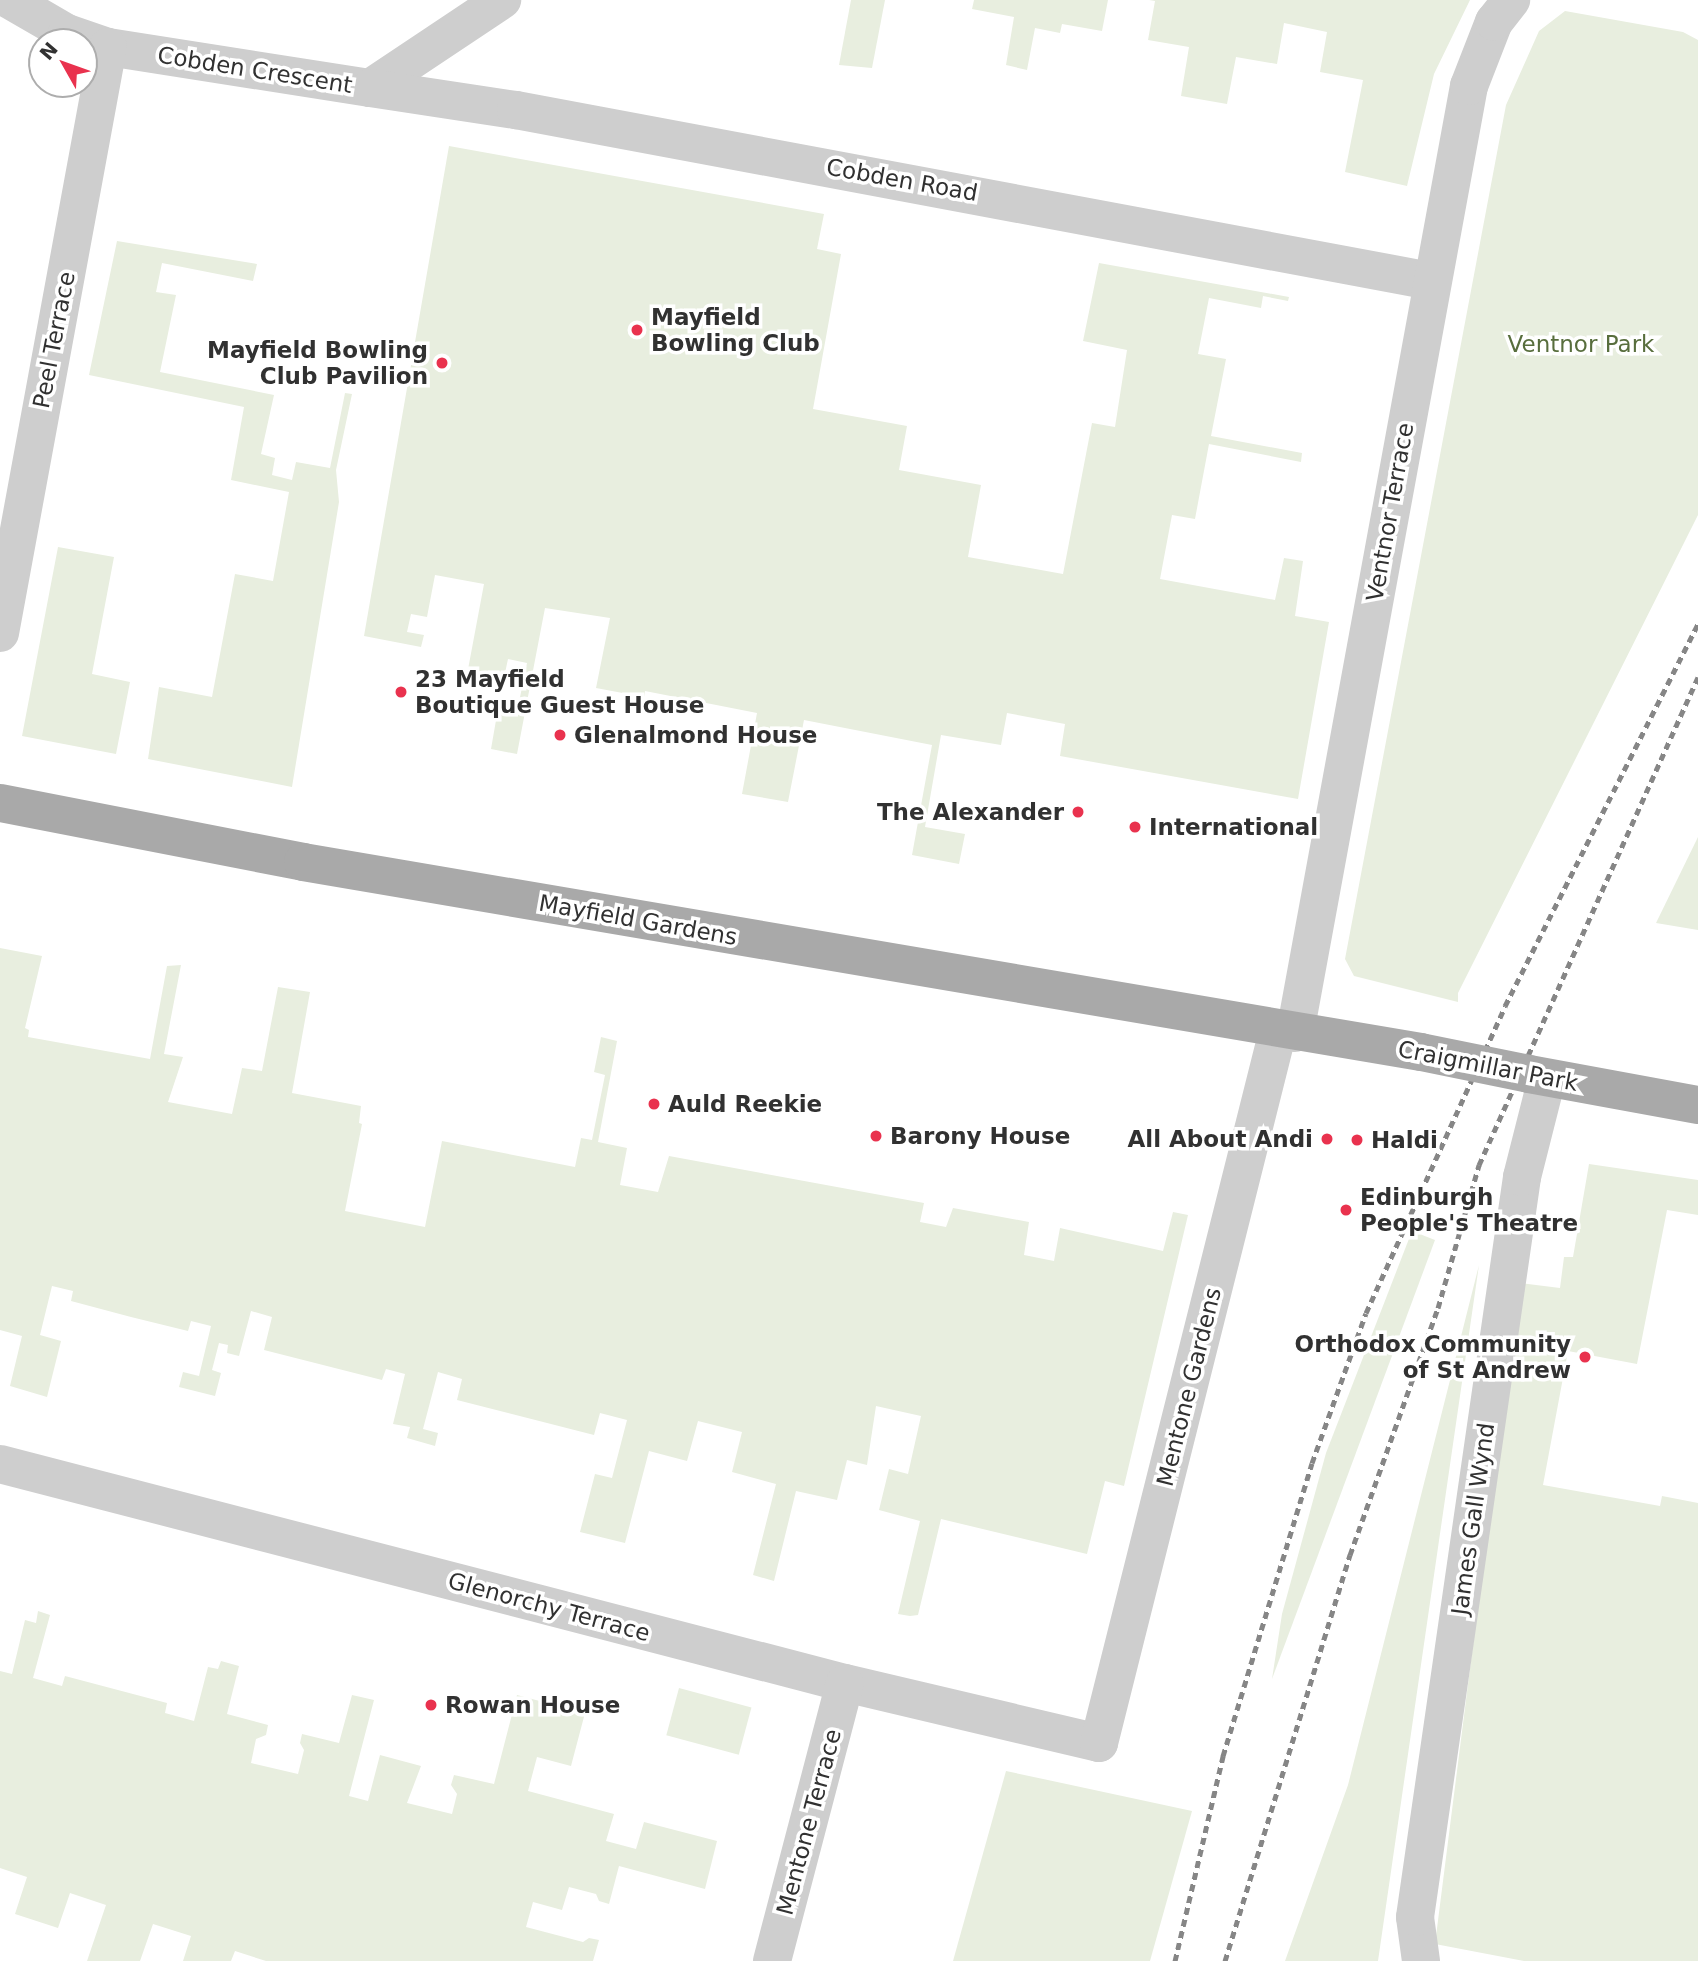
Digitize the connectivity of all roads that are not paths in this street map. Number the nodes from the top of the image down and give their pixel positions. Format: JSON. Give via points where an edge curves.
{"nodes":[{"id":1,"x":10,"y":0,"type":"edge"},
{"id":2,"x":502,"y":0,"type":"edge"},
{"id":3,"x":1511,"y":0,"type":"edge"},
{"id":4,"x":108,"y":47,"type":"junction"},
{"id":5,"x":370,"y":88,"type":"junction"},
{"id":6,"x":1431,"y":281,"type":"junction"},
{"id":7,"x":0,"y":633,"type":"edge"},
{"id":8,"x":0,"y":803,"type":"edge"},
{"id":9,"x":1286,"y":1032,"type":"junction"},
{"id":10,"x":1538,"y":1076,"type":"junction"},
{"id":11,"x":1698,"y":1105,"type":"edge"},
{"id":12,"x":0,"y":1465,"type":"edge"},
{"id":13,"x":845,"y":1683,"type":"junction"},
{"id":14,"x":1099,"y":1743,"type":"joint"},
{"id":15,"x":772,"y":1961,"type":"edge"},
{"id":16,"x":1421,"y":1961,"type":"edge"}],
"edges":[{"from":1,"to":4,"type":"street","name":"Cobden Crescent","via":[[67,33]]},
{"from":2,"to":5,"type":"street","name":"Cobden Crescent"},
{"from":3,"to":6,"type":"street","name":"Ventnor Terrace","via":[[1493,22],[1469,86]]},
{"from":4,"to":5,"type":"street","name":"Cobden Crescent"},
{"from":4,"to":7,"type":"street","name":"Peel Terrace"},
{"from":5,"to":6,"type":"street","name":"Cobden Road","via":[[544,115]]},
{"from":6,"to":9,"type":"street","name":"Ventnor Terrace"},
{"from":8,"to":9,"type":"main road","name":"Mayfield Gardens","via":[[317,864]]},
{"from":9,"to":10,"type":"main road","name":"Craigmillar Park","bridge":true,"via":[[1421,1052]]},
{"from":9,"to":14,"type":"street","name":"Mentone Gardens"},
{"from":10,"to":11,"type":"main road","name":"Craigmillar Park"},
{"from":10,"to":16,"type":"street","name":"James Gall Wynd","via":[[1415,1917]]},
{"from":12,"to":13,"type":"street","name":"Glenorchy Terrace"},
{"from":13,"to":14,"type":"street","name":"Glenorchy Terrace"},
{"from":13,"to":15,"type":"street","name":"Mentone Terrace"}]}
